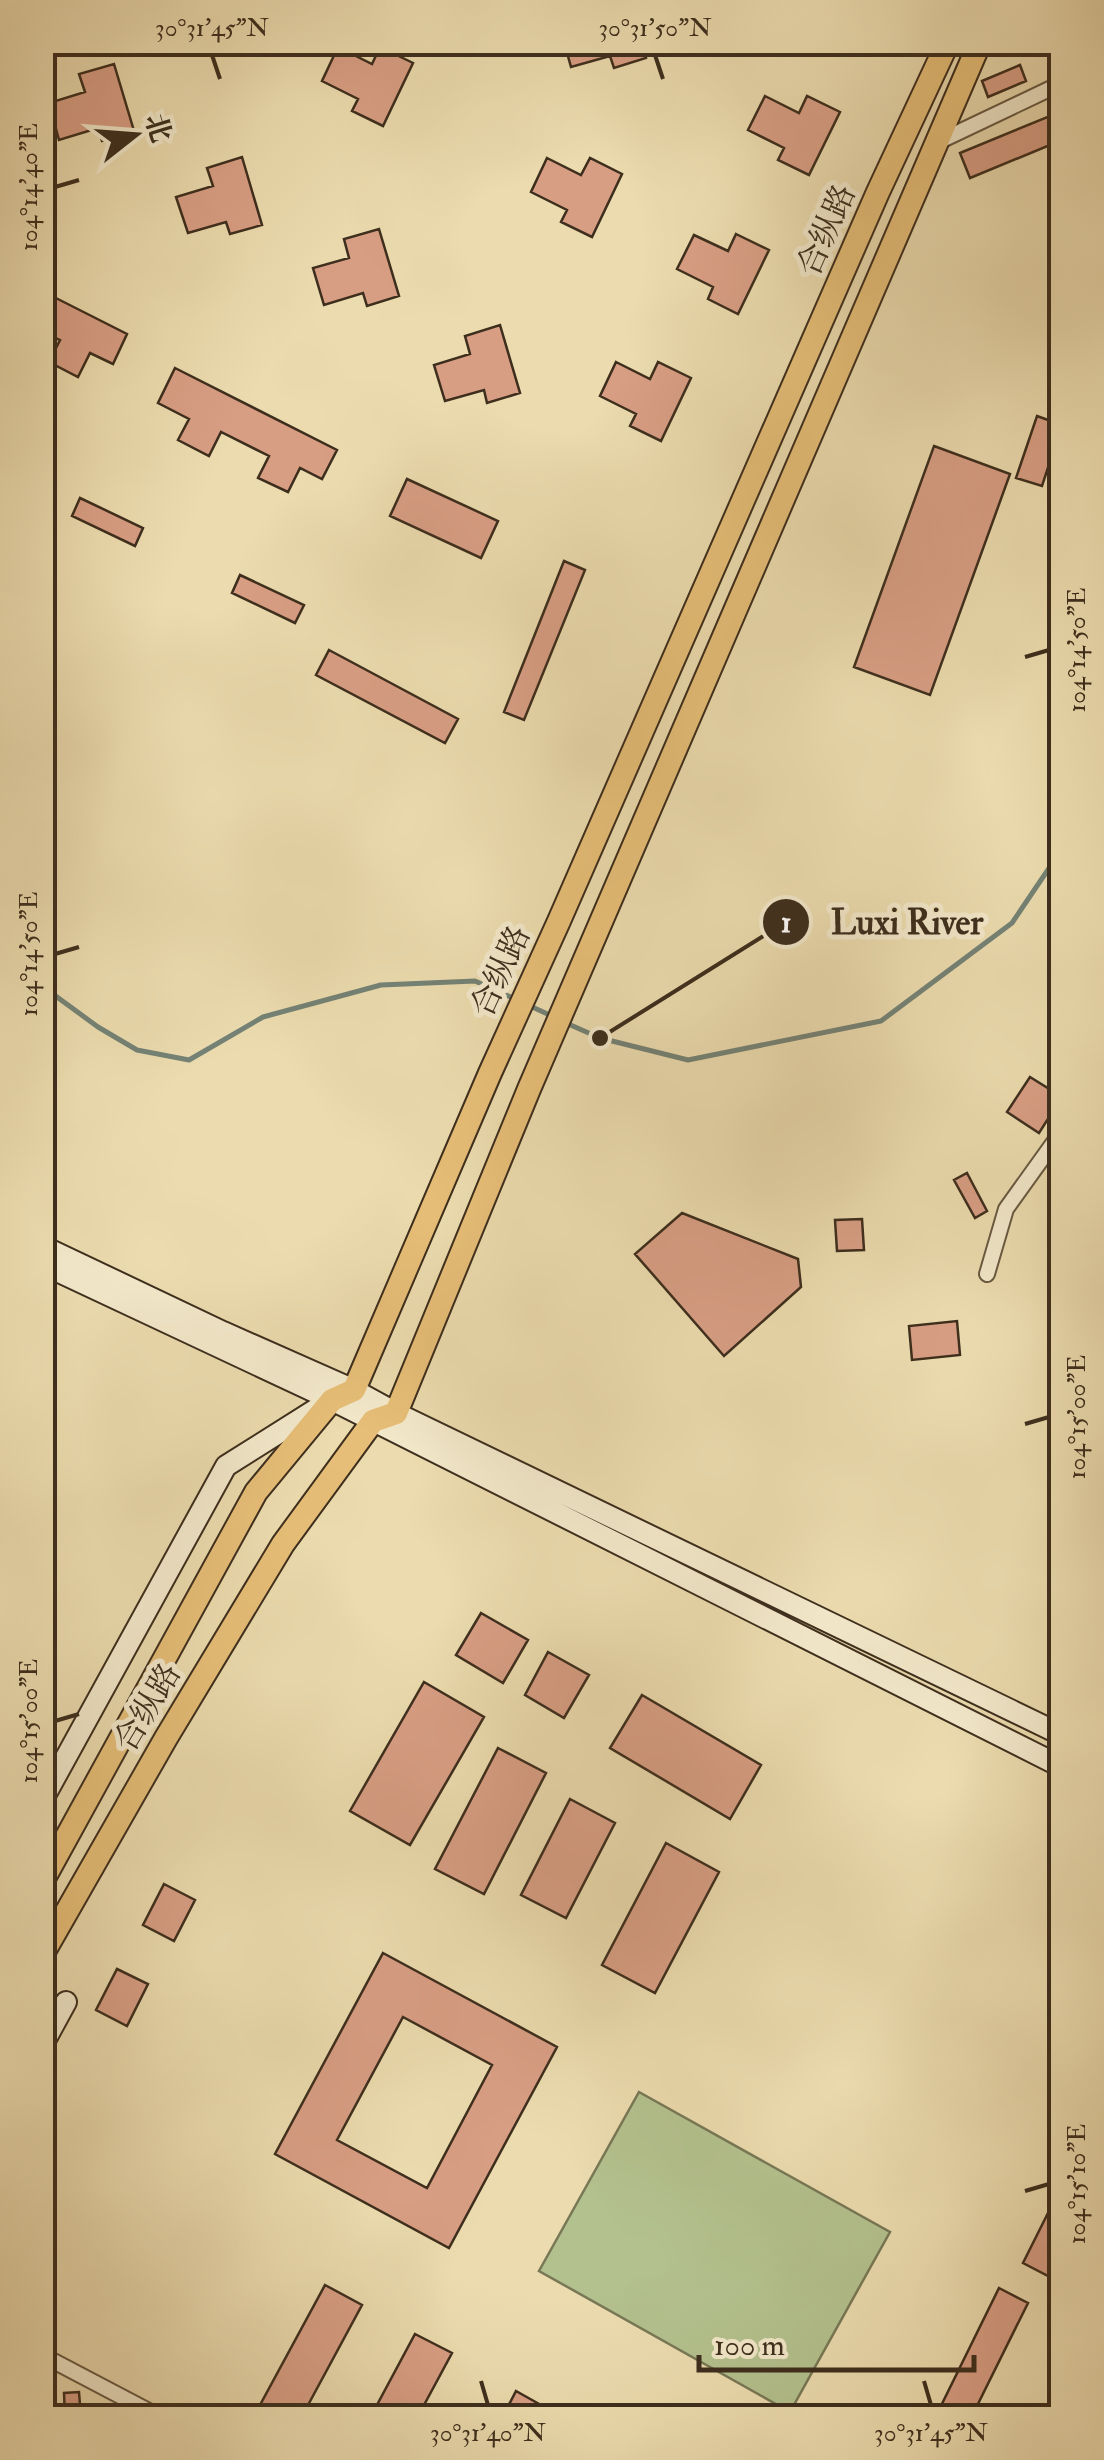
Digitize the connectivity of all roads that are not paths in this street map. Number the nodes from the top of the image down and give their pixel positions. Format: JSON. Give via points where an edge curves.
{"nodes":[{"id":1,"x":948,"y":42,"type":"edge"},
{"id":2,"x":980,"y":42,"type":"edge"},
{"id":3,"x":1062,"y":83,"type":"edge"},
{"id":4,"x":937,"y":142,"type":"junction"},
{"id":5,"x":1062,"y":1131,"type":"edge"},
{"id":6,"x":42,"y":1246,"type":"edge"},
{"id":7,"x":42,"y":1264,"type":"edge"},
{"id":8,"x":987,"y":1274,"type":"dead end"},
{"id":9,"x":354,"y":1390,"type":"junction"},
{"id":10,"x":332,"y":1400,"type":"junction"},
{"id":11,"x":396,"y":1413,"type":"junction"},
{"id":12,"x":373,"y":1421,"type":"junction"},
{"id":13,"x":1062,"y":1735,"type":"edge"},
{"id":14,"x":1062,"y":1766,"type":"edge"},
{"id":15,"x":42,"y":1801,"type":"edge"},
{"id":16,"x":42,"y":1882,"type":"edge"},
{"id":17,"x":42,"y":1955,"type":"edge"},
{"id":18,"x":66,"y":2002,"type":"dead end"},
{"id":19,"x":42,"y":2046,"type":"edge"},
{"id":20,"x":42,"y":2355,"type":"edge"},
{"id":21,"x":162,"y":2418,"type":"edge"}],
"edges":[{"from":1,"to":9,"type":"main road","name":"合纵路"},
{"from":2,"to":4,"type":"main road","name":"合纵路"},
{"from":3,"to":4,"type":"street"},
{"from":4,"to":11,"type":"main road","name":"合纵路"},
{"from":5,"to":8,"type":"street","via":[[1006,1209]]},
{"from":6,"to":9,"type":"street"},
{"from":7,"to":10,"type":"street"},
{"from":9,"to":10,"type":"main road","name":"合纵路"},
{"from":9,"to":11,"type":"street"},
{"from":10,"to":12,"type":"street"},
{"from":10,"to":15,"type":"street","via":[[226,1466]]},
{"from":10,"to":16,"type":"main road","name":"合纵路","via":[[256,1492]]},
{"from":11,"to":12,"type":"main road"},
{"from":11,"to":13,"type":"street"},
{"from":12,"to":14,"type":"street"},
{"from":12,"to":17,"type":"main road","name":"合纵路","via":[[282,1544]]},
{"from":18,"to":19,"type":"street"},
{"from":20,"to":21,"type":"street"}]}
